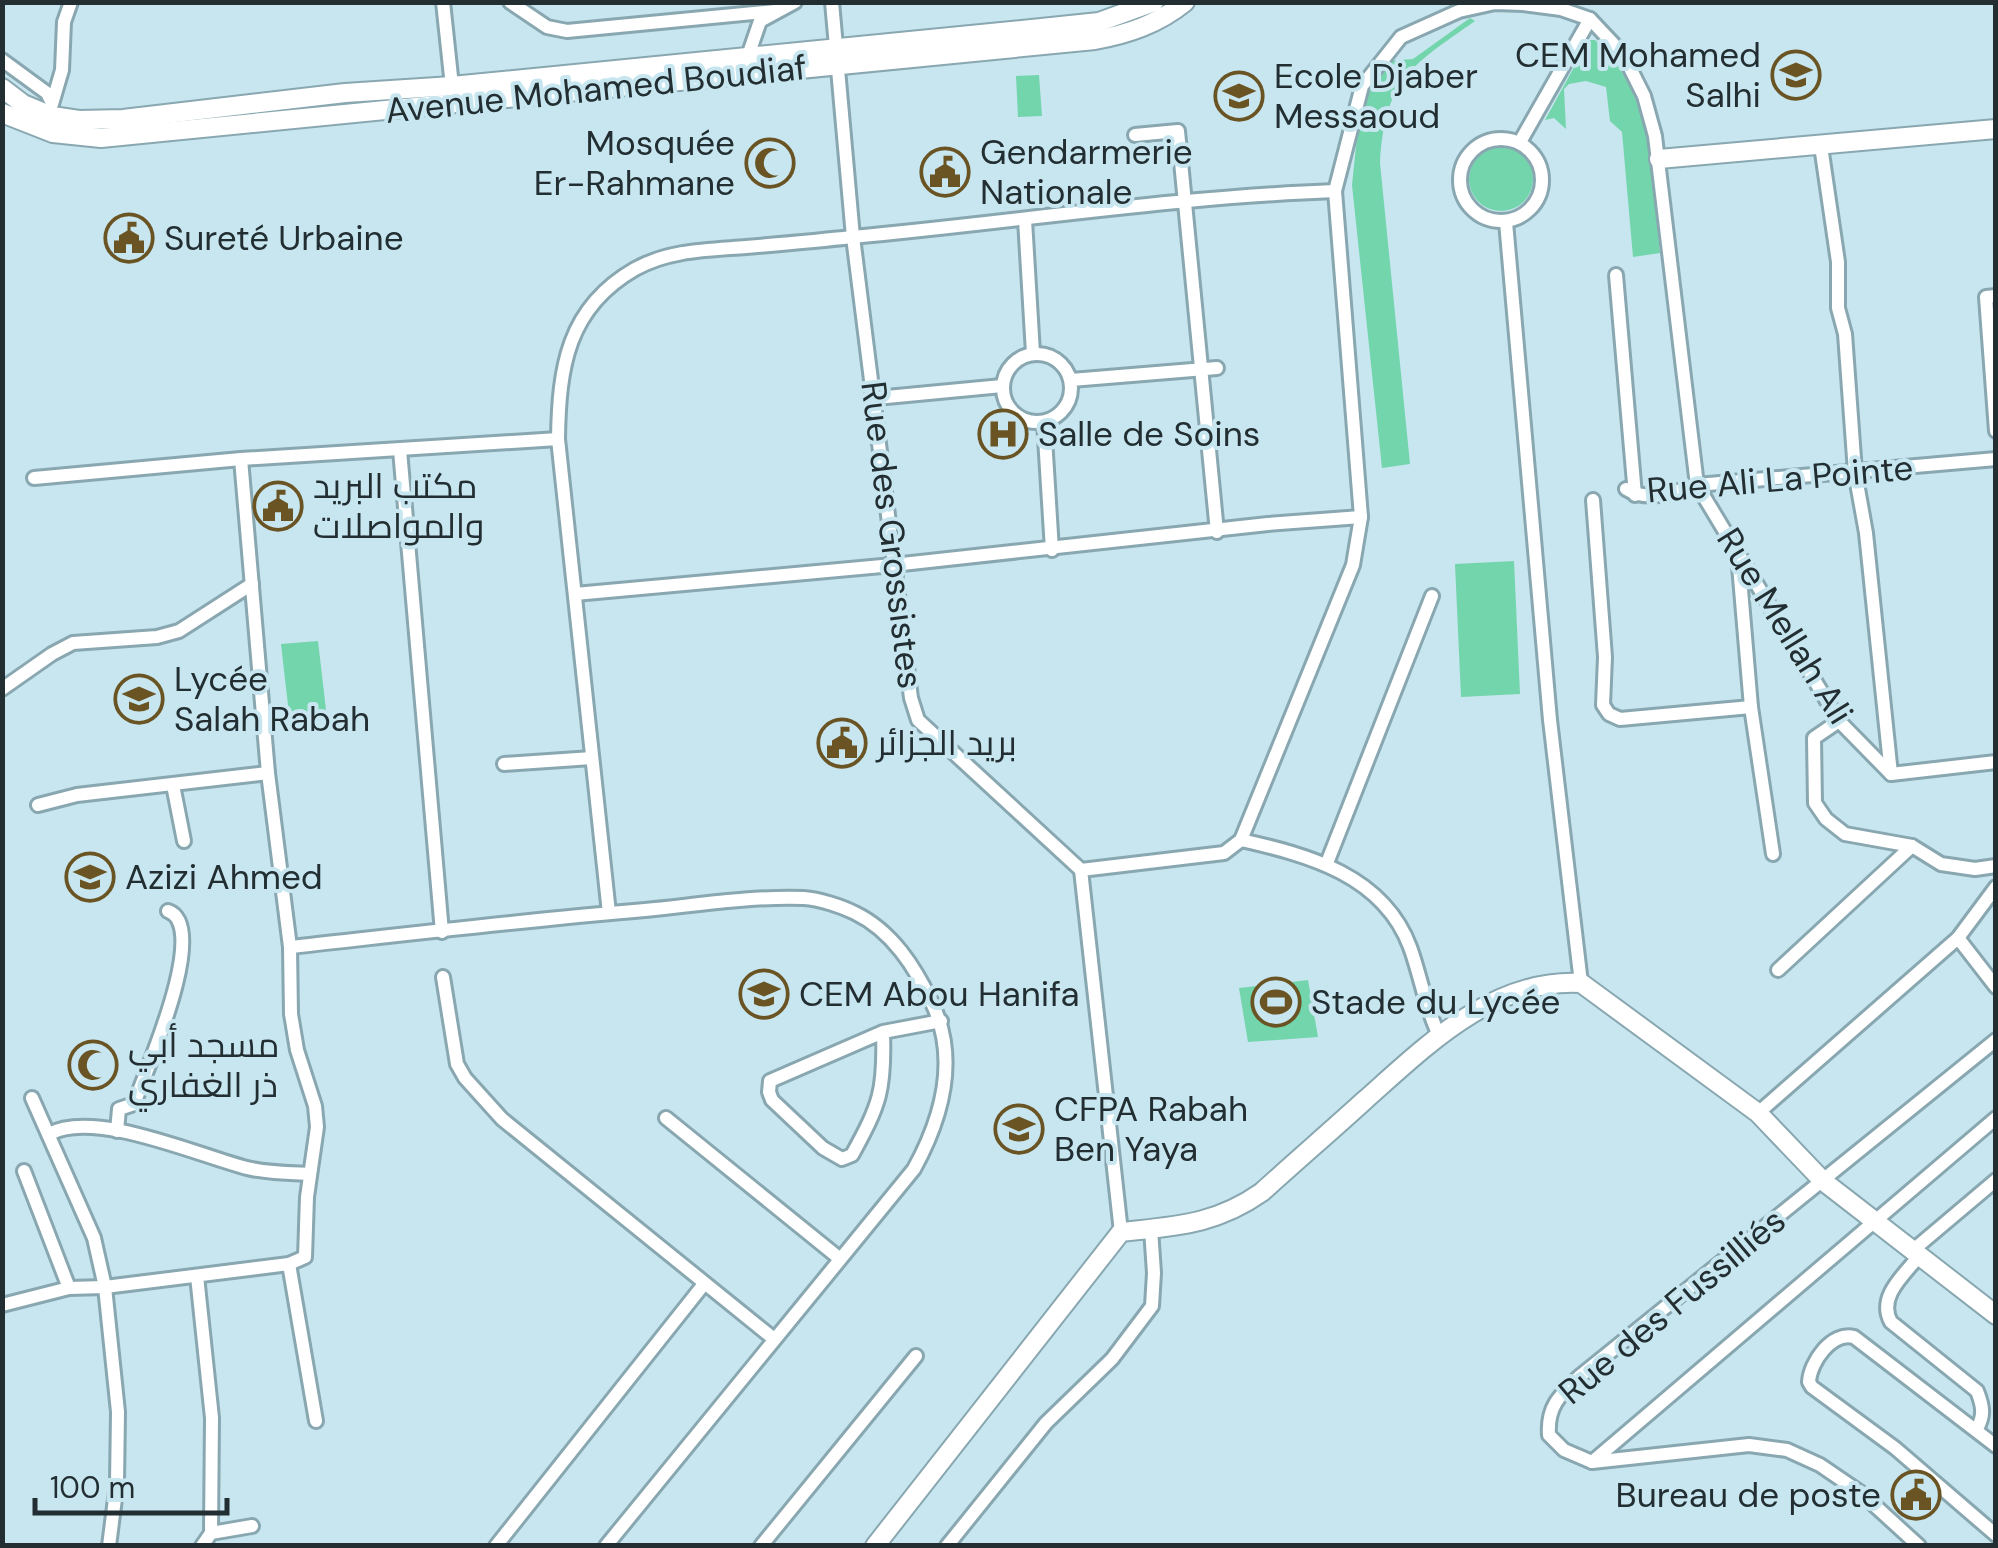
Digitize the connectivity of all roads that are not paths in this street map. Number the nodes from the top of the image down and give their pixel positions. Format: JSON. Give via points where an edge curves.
{"nodes":[{"id":1,"x":71,"y":2,"type":"edge"},
{"id":2,"x":443,"y":2,"type":"edge"},
{"id":3,"x":510,"y":2,"type":"edge"},
{"id":4,"x":794,"y":2,"type":"edge"},
{"id":5,"x":832,"y":2,"type":"edge"},
{"id":6,"x":1154,"y":2,"type":"edge"},
{"id":7,"x":1185,"y":2,"type":"edge"},
{"id":8,"x":775,"y":11,"type":"junction"},
{"id":9,"x":1590,"y":19,"type":"junction"},
{"id":10,"x":748,"y":56,"type":"junction"},
{"id":11,"x":837,"y":57,"type":"junction"},
{"id":12,"x":2,"y":60,"type":"edge"},
{"id":13,"x":452,"y":86,"type":"junction"},
{"id":14,"x":2,"y":88,"type":"edge"},
{"id":15,"x":2,"y":113,"type":"edge"},
{"id":16,"x":52,"y":118,"type":"junction"},
{"id":17,"x":1996,"y":129,"type":"edge"},
{"id":18,"x":1134,"y":134,"type":"dead end"},
{"id":19,"x":1520,"y":142,"type":"junction"},
{"id":20,"x":1821,"y":146,"type":"junction"},
{"id":21,"x":1659,"y":159,"type":"junction"},
{"id":22,"x":1336,"y":192,"type":"junction"},
{"id":23,"x":1184,"y":202,"type":"junction"},
{"id":24,"x":1025,"y":220,"type":"junction"},
{"id":25,"x":1506,"y":222,"type":"junction"},
{"id":26,"x":853,"y":237,"type":"junction"},
{"id":27,"x":1616,"y":275,"type":"dead end"},
{"id":28,"x":1996,"y":296,"type":"edge"},
{"id":29,"x":1033,"y":353,"type":"junction"},
{"id":30,"x":1199,"y":368,"type":"junction"},
{"id":31,"x":1217,"y":368,"type":"dead end"},
{"id":32,"x":1070,"y":380,"type":"junction"},
{"id":33,"x":1002,"y":386,"type":"junction"},
{"id":34,"x":876,"y":398,"type":"junction"},
{"id":35,"x":1044,"y":422,"type":"junction"},
{"id":36,"x":1996,"y":431,"type":"edge"},
{"id":37,"x":558,"y":438,"type":"junction"},
{"id":38,"x":400,"y":450,"type":"junction"},
{"id":39,"x":1996,"y":458,"type":"edge"},
{"id":40,"x":242,"y":460,"type":"junction"},
{"id":41,"x":1855,"y":472,"type":"junction"},
{"id":42,"x":34,"y":478,"type":"dead end"},
{"id":43,"x":1696,"y":484,"type":"junction"},
{"id":44,"x":1593,"y":500,"type":"dead end"},
{"id":45,"x":1361,"y":518,"type":"junction"},
{"id":46,"x":1217,"y":532,"type":"junction"},
{"id":47,"x":1737,"y":549,"type":"junction"},
{"id":48,"x":1052,"y":550,"type":"junction"},
{"id":49,"x":893,"y":565,"type":"junction"},
{"id":50,"x":252,"y":584,"type":"junction"},
{"id":51,"x":575,"y":594,"type":"junction"},
{"id":52,"x":1432,"y":596,"type":"dead end"},
{"id":53,"x":2,"y":689,"type":"edge"},
{"id":54,"x":1752,"y":707,"type":"junction"},
{"id":55,"x":1839,"y":721,"type":"junction"},
{"id":56,"x":592,"y":758,"type":"junction"},
{"id":57,"x":1996,"y":762,"type":"edge"},
{"id":58,"x":504,"y":764,"type":"dead end"},
{"id":59,"x":268,"y":773,"type":"junction"},
{"id":60,"x":1892,"y":774,"type":"junction"},
{"id":61,"x":174,"y":785,"type":"junction"},
{"id":62,"x":38,"y":806,"type":"dead end"},
{"id":63,"x":184,"y":840,"type":"dead end"},
{"id":64,"x":1241,"y":840,"type":"junction"},
{"id":65,"x":1912,"y":846,"type":"junction"},
{"id":66,"x":1773,"y":854,"type":"dead end"},
{"id":67,"x":1327,"y":863,"type":"junction"},
{"id":68,"x":1996,"y":866,"type":"edge"},
{"id":69,"x":1081,"y":870,"type":"junction"},
{"id":70,"x":1996,"y":888,"type":"edge"},
{"id":71,"x":168,"y":911,"type":"dead end"},
{"id":72,"x":609,"y":913,"type":"junction"},
{"id":73,"x":442,"y":932,"type":"junction"},
{"id":74,"x":1958,"y":938,"type":"junction"},
{"id":75,"x":290,"y":947,"type":"junction"},
{"id":76,"x":1778,"y":970,"type":"dead end"},
{"id":77,"x":443,"y":977,"type":"dead end"},
{"id":78,"x":1581,"y":983,"type":"junction"},
{"id":79,"x":1996,"y":987,"type":"edge"},
{"id":80,"x":941,"y":1021,"type":"junction"},
{"id":81,"x":883,"y":1032,"type":"junction"},
{"id":82,"x":1439,"y":1035,"type":"junction"},
{"id":83,"x":1996,"y":1040,"type":"edge"},
{"id":84,"x":32,"y":1098,"type":"dead end"},
{"id":85,"x":1758,"y":1113,"type":"junction"},
{"id":86,"x":666,"y":1118,"type":"dead end"},
{"id":87,"x":1996,"y":1118,"type":"edge"},
{"id":88,"x":117,"y":1131,"type":"junction"},
{"id":89,"x":48,"y":1134,"type":"junction"},
{"id":90,"x":24,"y":1171,"type":"dead end"},
{"id":91,"x":310,"y":1174,"type":"junction"},
{"id":92,"x":1996,"y":1180,"type":"edge"},
{"id":93,"x":1823,"y":1182,"type":"junction"},
{"id":94,"x":1873,"y":1220,"type":"junction"},
{"id":95,"x":1151,"y":1228,"type":"junction"},
{"id":96,"x":1120,"y":1232,"type":"junction"},
{"id":97,"x":1916,"y":1254,"type":"junction"},
{"id":98,"x":838,"y":1258,"type":"junction"},
{"id":99,"x":289,"y":1264,"type":"junction"},
{"id":100,"x":197,"y":1276,"type":"junction"},
{"id":101,"x":704,"y":1284,"type":"junction"},
{"id":102,"x":105,"y":1287,"type":"junction"},
{"id":103,"x":2,"y":1288,"type":"edge"},
{"id":104,"x":69,"y":1288,"type":"junction"},
{"id":105,"x":5,"y":1304,"type":"edge"},
{"id":106,"x":1996,"y":1315,"type":"edge"},
{"id":107,"x":774,"y":1339,"type":"junction"},
{"id":108,"x":916,"y":1356,"type":"dead end"},
{"id":109,"x":316,"y":1421,"type":"dead end"},
{"id":110,"x":1976,"y":1430,"type":"junction"},
{"id":111,"x":1996,"y":1446,"type":"edge"},
{"id":112,"x":1592,"y":1462,"type":"junction"},
{"id":113,"x":252,"y":1526,"type":"dead end"},
{"id":114,"x":211,"y":1533,"type":"junction"},
{"id":115,"x":1996,"y":1535,"type":"edge"},
{"id":116,"x":109,"y":1546,"type":"edge"},
{"id":117,"x":202,"y":1546,"type":"edge"},
{"id":118,"x":496,"y":1546,"type":"edge"},
{"id":119,"x":606,"y":1546,"type":"edge"},
{"id":120,"x":760,"y":1546,"type":"edge"},
{"id":121,"x":874,"y":1546,"type":"edge"},
{"id":122,"x":947,"y":1546,"type":"edge"},
{"id":123,"x":1919,"y":1546,"type":"edge"}],
"edges":[{"from":1,"to":16,"type":"street"},
{"from":2,"to":13,"type":"street"},
{"from":3,"to":8,"type":"street","via":[[547,28],[567,31]]},
{"from":4,"to":8,"type":"street","name":"Avenue Mohamed Boudiaf"},
{"from":5,"to":11,"type":"street","name":"Rue des Grossistes"},
{"from":6,"to":11,"type":"main road","name":"Avenue Mohamed Boudiaf","via":[[1099,22]]},
{"from":7,"to":11,"type":"main road","name":"Avenue Mohamed Boudiaf","via":[[1124,34],[980,54]]},
{"from":8,"to":10,"type":"street","name":"Avenue Mohamed Boudiaf","via":[[756,27]]},
{"from":9,"to":19,"type":"street"},
{"from":9,"to":21,"type":"street","via":[[1623,54],[1644,96]]},
{"from":9,"to":22,"type":"street","via":[[1561,9],[1495,3],[1401,37],[1362,86]]},
{"from":10,"to":11,"type":"main road","name":"Avenue Mohamed Boudiaf"},
{"from":10,"to":13,"type":"main road","name":"Avenue Mohamed Boudiaf"},
{"from":11,"to":16,"type":"main road","name":"Avenue Mohamed Boudiaf","via":[[101,138]]},
{"from":11,"to":26,"type":"street","name":"Rue des Grossistes"},
{"from":12,"to":16,"type":"street","via":[[47,93]]},
{"from":13,"to":16,"type":"main road","name":"Avenue Mohamed Boudiaf","via":[[123,118]]},
{"from":14,"to":16,"type":"main road","name":"Avenue Mohamed Boudiaf"},
{"from":15,"to":16,"type":"main road","name":"Avenue Mohamed Boudiaf"},
{"from":17,"to":20,"type":"main road"},
{"from":18,"to":23,"type":"street","via":[[1178,131]]},
{"from":19,"to":25,"type":"street","via":[[1538,160],[1542,190],[1527,213]]},
{"from":19,"to":25,"type":"street","via":[[1503,138],[1479,145],[1468,154],[1460,180],[1471,208]]},
{"from":20,"to":21,"type":"main road"},
{"from":20,"to":41,"type":"street"},
{"from":21,"to":43,"type":"street"},
{"from":22,"to":23,"type":"street"},
{"from":22,"to":45,"type":"street"},
{"from":23,"to":24,"type":"street"},
{"from":23,"to":30,"type":"street"},
{"from":24,"to":26,"type":"street"},
{"from":24,"to":29,"type":"street"},
{"from":25,"to":78,"type":"street","via":[[1550,720]]},
{"from":26,"to":34,"type":"street","name":"Rue des Grossistes"},
{"from":26,"to":37,"type":"street","via":[[698,248],[635,269],[583,316],[566,350]]},
{"from":27,"to":43,"type":"street","name":"Rue Ali La Pointe","via":[[1631,492],[1672,494]]},
{"from":28,"to":36,"type":"street","via":[[1986,297]]},
{"from":29,"to":32,"type":"street","via":[[1053,357]]},
{"from":29,"to":33,"type":"street","via":[[1015,361]]},
{"from":30,"to":31,"type":"street"},
{"from":30,"to":32,"type":"street"},
{"from":30,"to":46,"type":"street"},
{"from":32,"to":35,"type":"street","via":[[1066,406]]},
{"from":33,"to":34,"type":"street"},
{"from":33,"to":35,"type":"street","via":[[1019,418]]},
{"from":34,"to":49,"type":"street","name":"Rue des Grossistes"},
{"from":35,"to":48,"type":"street"},
{"from":37,"to":38,"type":"street"},
{"from":37,"to":51,"type":"street"},
{"from":38,"to":40,"type":"street"},
{"from":38,"to":73,"type":"street"},
{"from":39,"to":41,"type":"street","name":"Rue Ali La Pointe"},
{"from":40,"to":42,"type":"street"},
{"from":40,"to":50,"type":"street"},
{"from":41,"to":43,"type":"street","name":"Rue Ali La Pointe"},
{"from":41,"to":60,"type":"street"},
{"from":43,"to":47,"type":"street","name":"Rue Mellah Ali"},
{"from":44,"to":54,"type":"street","via":[[1603,705],[1609,714],[1620,719]]},
{"from":45,"to":46,"type":"street"},
{"from":45,"to":64,"type":"street","via":[[1353,564]]},
{"from":46,"to":48,"type":"street"},
{"from":47,"to":54,"type":"street"},
{"from":47,"to":55,"type":"street","name":"Rue Mellah Ali"},
{"from":48,"to":49,"type":"street"},
{"from":49,"to":51,"type":"street"},
{"from":49,"to":69,"type":"street","name":"Rue des Grossistes","via":[[918,720]]},
{"from":50,"to":53,"type":"street","via":[[180,631],[73,643]]},
{"from":50,"to":59,"type":"street"},
{"from":51,"to":56,"type":"street"},
{"from":52,"to":67,"type":"street"},
{"from":54,"to":66,"type":"street"},
{"from":55,"to":60,"type":"street","name":"Rue Mellah Ali"},
{"from":55,"to":65,"type":"street","via":[[1814,738],[1815,803],[1845,834]]},
{"from":56,"to":58,"type":"street"},
{"from":56,"to":72,"type":"street"},
{"from":57,"to":60,"type":"street"},
{"from":59,"to":61,"type":"street"},
{"from":59,"to":75,"type":"street"},
{"from":61,"to":62,"type":"street"},
{"from":61,"to":63,"type":"street"},
{"from":64,"to":67,"type":"street"},
{"from":64,"to":69,"type":"street","via":[[1224,853]]},
{"from":65,"to":68,"type":"street","via":[[1940,864]]},
{"from":65,"to":76,"type":"street"},
{"from":67,"to":82,"type":"street","via":[[1373,896],[1400,929]]},
{"from":69,"to":96,"type":"street"},
{"from":70,"to":74,"type":"street"},
{"from":71,"to":88,"type":"street","via":[[182,924],[184,942],[174,995],[134,1104],[119,1109]]},
{"from":72,"to":73,"type":"street"},
{"from":72,"to":80,"type":"street","via":[[808,898],[856,913],[893,940]]},
{"from":73,"to":75,"type":"street"},
{"from":74,"to":79,"type":"street"},
{"from":74,"to":85,"type":"street"},
{"from":75,"to":91,"type":"street","via":[[291,1014],[317,1127]]},
{"from":77,"to":101,"type":"street","via":[[452,1042],[465,1078],[502,1119]]},
{"from":78,"to":82,"type":"main road","via":[[1508,995]]},
{"from":78,"to":85,"type":"main road"},
{"from":80,"to":81,"type":"street"},
{"from":80,"to":98,"type":"street","via":[[944,1100],[932,1136],[914,1169]]},
{"from":81,"to":81,"type":"street","via":[[770,1082],[772,1100],[842,1159],[852,1156],[881,1097]]},
{"from":82,"to":95,"type":"main road","via":[[1262,1192],[1198,1224]]},
{"from":83,"to":93,"type":"street","name":"Rue des Fussilliés"},
{"from":84,"to":89,"type":"street"},
{"from":85,"to":93,"type":"main road"},
{"from":86,"to":98,"type":"street"},
{"from":87,"to":94,"type":"street"},
{"from":88,"to":89,"type":"street","via":[[66,1124]]},
{"from":88,"to":91,"type":"street","via":[[248,1168]]},
{"from":89,"to":102,"type":"street","via":[[94,1238]]},
{"from":90,"to":104,"type":"street"},
{"from":91,"to":99,"type":"street","via":[[305,1257]]},
{"from":92,"to":97,"type":"street"},
{"from":93,"to":94,"type":"main road"},
{"from":93,"to":112,"type":"street","name":"Rue des Fussilliés","via":[[1558,1397],[1548,1415],[1549,1435]]},
{"from":94,"to":97,"type":"main road"},
{"from":94,"to":112,"type":"street"},
{"from":95,"to":96,"type":"main road"},
{"from":95,"to":122,"type":"street","via":[[1152,1306]]},
{"from":96,"to":121,"type":"main road"},
{"from":97,"to":106,"type":"main road"},
{"from":97,"to":110,"type":"street","via":[[1885,1312],[1977,1392],[1983,1406]]},
{"from":98,"to":107,"type":"street"},
{"from":99,"to":100,"type":"street"},
{"from":99,"to":109,"type":"street"},
{"from":100,"to":102,"type":"street"},
{"from":100,"to":114,"type":"street","via":[[212,1418]]},
{"from":101,"to":107,"type":"street"},
{"from":101,"to":118,"type":"street"},
{"from":102,"to":104,"type":"street"},
{"from":102,"to":116,"type":"street","via":[[118,1412]]},
{"from":103,"to":105,"type":"street"},
{"from":104,"to":105,"type":"street"},
{"from":107,"to":119,"type":"street"},
{"from":108,"to":120,"type":"street"},
{"from":110,"to":111,"type":"street"},
{"from":110,"to":115,"type":"street","via":[[1846,1334],[1808,1375],[1818,1392]]},
{"from":112,"to":123,"type":"street","name":"Rue des Fussilliés","via":[[1750,1445],[1787,1450],[1861,1493]]},
{"from":113,"to":114,"type":"street"},
{"from":114,"to":117,"type":"street"}]}
